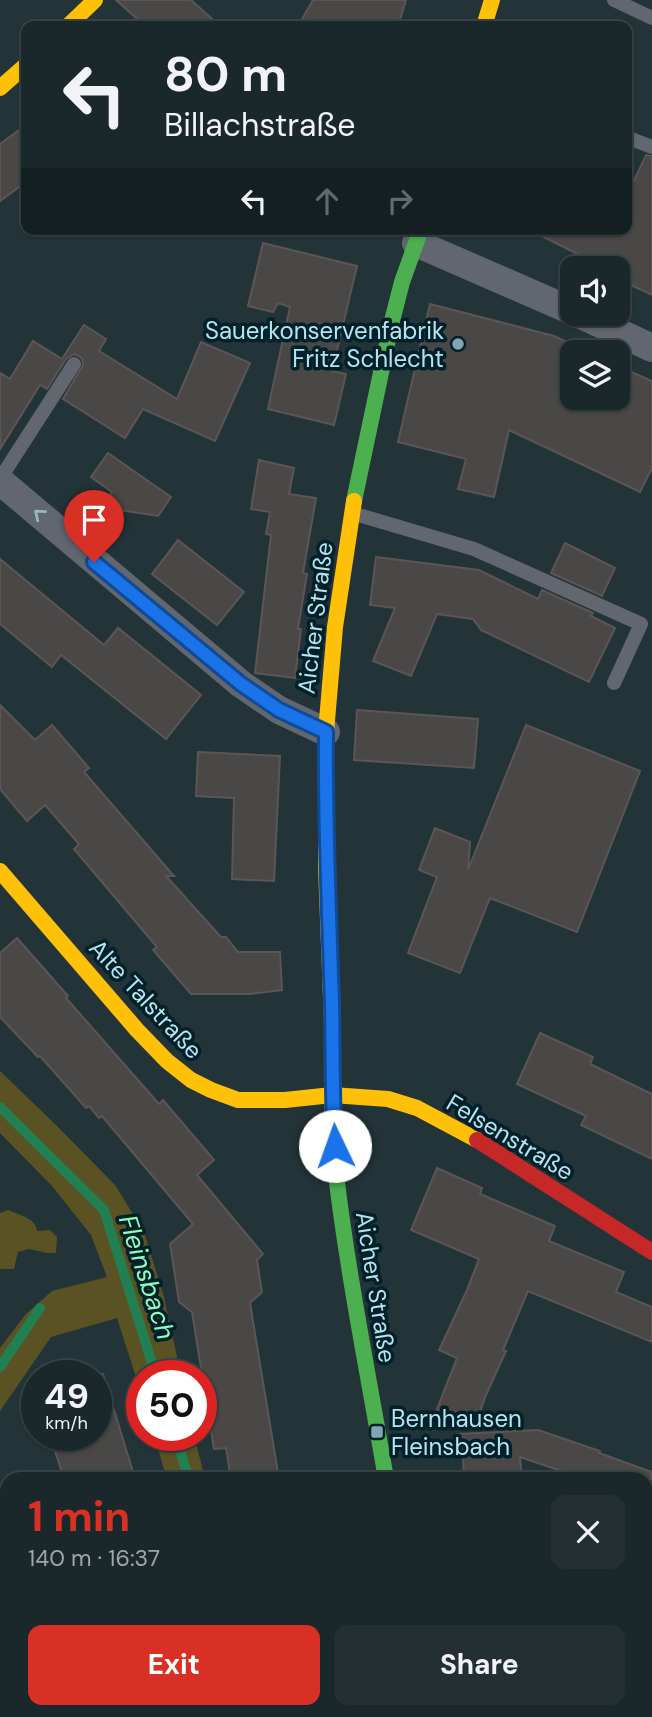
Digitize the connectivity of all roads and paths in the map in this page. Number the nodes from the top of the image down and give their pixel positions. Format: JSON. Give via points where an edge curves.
{"nodes":[{"id":1,"x":95,"y":0,"type":"edge"},
{"id":2,"x":492,"y":0,"type":"edge"},
{"id":3,"x":614,"y":0,"type":"edge"},
{"id":4,"x":652,"y":19,"type":"edge"},
{"id":5,"x":73,"y":21,"type":"edge"},
{"id":6,"x":486,"y":21,"type":"edge"},
{"id":7,"x":21,"y":69,"type":"edge"},
{"id":8,"x":0,"y":88,"type":"edge"},
{"id":9,"x":632,"y":139,"type":"edge"},
{"id":10,"x":652,"y":147,"type":"edge"},
{"id":11,"x":419,"y":236,"type":"edge"},
{"id":12,"x":560,"y":305,"type":"edge"},
{"id":13,"x":604,"y":326,"type":"edge"},
{"id":14,"x":652,"y":348,"type":"edge"},
{"id":15,"x":74,"y":364,"type":"dead end"},
{"id":16,"x":0,"y":480,"type":"edge"},
{"id":17,"x":351,"y":513,"type":"junction"},
{"id":18,"x":614,"y":683,"type":"dead end"},
{"id":19,"x":326,"y":732,"type":"junction"},
{"id":20,"x":0,"y":870,"type":"edge"},
{"id":21,"x":332,"y":1095,"type":"junction"},
{"id":22,"x":652,"y":1252,"type":"edge"},
{"id":23,"x":385,"y":1472,"type":"edge"}],
"edges":[{"from":1,"to":5,"type":"main road"},
{"from":2,"to":6,"type":"main road"},
{"from":3,"to":4,"type":"lane"},
{"from":7,"to":8,"type":"main road"},
{"from":9,"to":10,"type":"lane"},
{"from":11,"to":12,"type":"street"},
{"from":11,"to":17,"type":"main road","name":"Aicher Straße","via":[[391,325]]},
{"from":13,"to":14,"type":"street"},
{"from":15,"to":16,"type":"lane"},
{"from":19,"to":16,"type":"street","one_way":true,"via":[[279,710],[241,684]]},
{"from":17,"to":18,"type":"lane","via":[[474,549],[641,624]]},
{"from":17,"to":19,"type":"main road","name":"Aicher Straße","via":[[334,627]]},
{"from":19,"to":21,"type":"main road","name":"Aicher Straße"},
{"from":20,"to":21,"type":"main road","name":"Alte Talstraße","via":[[136,1030],[191,1080],[238,1100]]},
{"from":21,"to":22,"type":"main road","name":"Felsenstraße","via":[[388,1099],[439,1118]]},
{"from":21,"to":23,"type":"main road","name":"Aicher Straße","via":[[347,1252]]}]}
